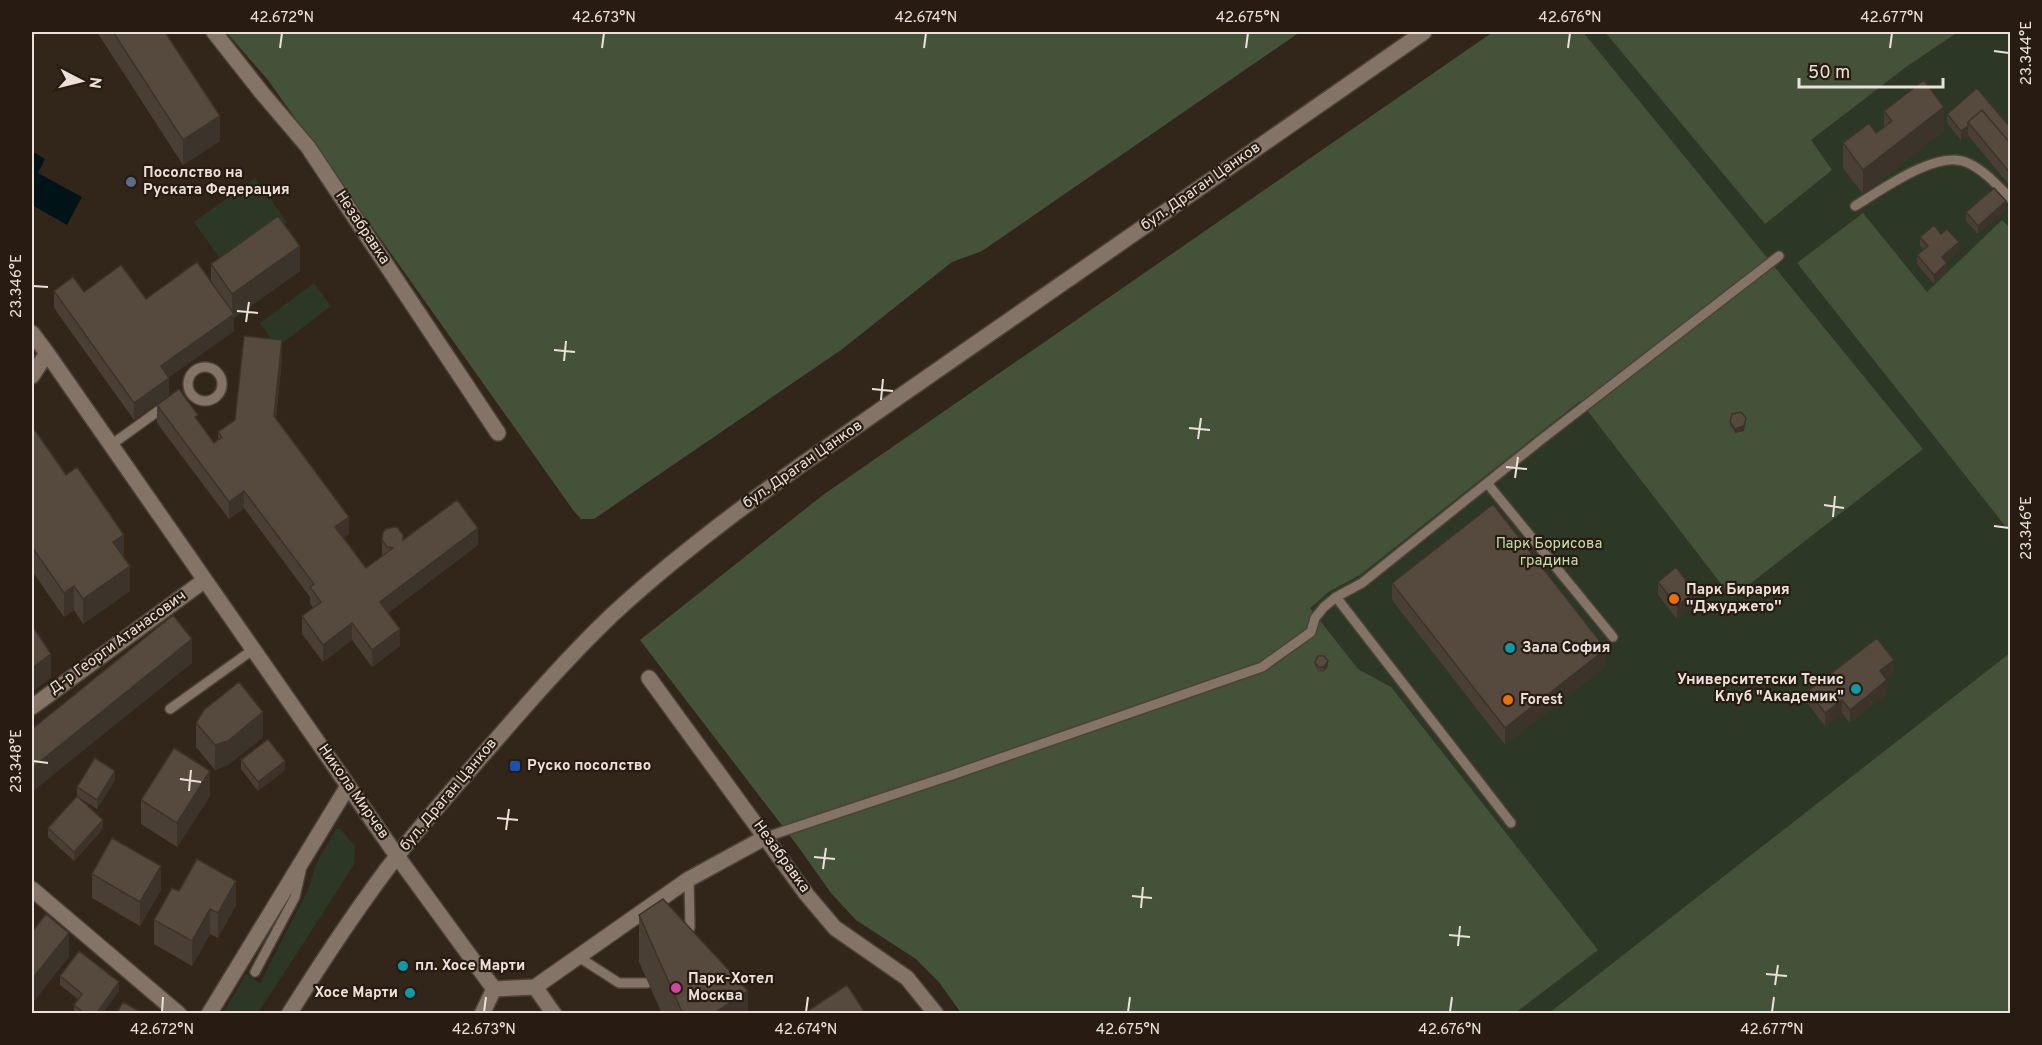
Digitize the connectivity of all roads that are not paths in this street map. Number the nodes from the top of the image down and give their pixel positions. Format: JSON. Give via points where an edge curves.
{"nodes":[{"id":1,"x":214,"y":32,"type":"edge"},
{"id":2,"x":1424,"y":32,"type":"edge"},
{"id":3,"x":2010,"y":198,"type":"edge"},
{"id":4,"x":1855,"y":206,"type":"dead end"},
{"id":5,"x":1779,"y":256,"type":"dead end"},
{"id":6,"x":32,"y":333,"type":"edge"},
{"id":7,"x":47,"y":353,"type":"junction"},
{"id":8,"x":32,"y":376,"type":"edge"},
{"id":9,"x":189,"y":389,"type":"dead end"},
{"id":10,"x":179,"y":396,"type":"edge"},
{"id":11,"x":169,"y":403,"type":"edge"},
{"id":12,"x":498,"y":433,"type":"dead end"},
{"id":13,"x":111,"y":445,"type":"junction"},
{"id":14,"x":1486,"y":483,"type":"junction"},
{"id":15,"x":205,"y":580,"type":"junction"},
{"id":16,"x":1336,"y":597,"type":"junction"},
{"id":17,"x":1612,"y":637,"type":"dead end"},
{"id":18,"x":254,"y":649,"type":"junction"},
{"id":19,"x":649,"y":678,"type":"dead end"},
{"id":20,"x":32,"y":707,"type":"edge"},
{"id":21,"x":170,"y":709,"type":"dead end"},
{"id":22,"x":348,"y":786,"type":"junction"},
{"id":23,"x":1510,"y":823,"type":"dead end"},
{"id":24,"x":766,"y":837,"type":"junction"},
{"id":25,"x":397,"y":856,"type":"junction"},
{"id":26,"x":304,"y":858,"type":"junction"},
{"id":27,"x":689,"y":879,"type":"junction"},
{"id":28,"x":32,"y":888,"type":"edge"},
{"id":29,"x":683,"y":950,"type":"edge"},
{"id":30,"x":577,"y":956,"type":"junction"},
{"id":31,"x":255,"y":972,"type":"dead end"},
{"id":32,"x":647,"y":983,"type":"edge"},
{"id":33,"x":535,"y":987,"type":"junction"},
{"id":34,"x":494,"y":989,"type":"junction"},
{"id":35,"x":179,"y":1014,"type":"edge"},
{"id":36,"x":209,"y":1014,"type":"edge"},
{"id":37,"x":289,"y":1014,"type":"edge"},
{"id":38,"x":482,"y":1014,"type":"edge"},
{"id":39,"x":554,"y":1014,"type":"edge"},
{"id":40,"x":936,"y":1014,"type":"edge"}],
"edges":[{"from":1,"to":12,"type":"street","name":"Незабравка","via":[[308,147]]},
{"from":2,"to":25,"type":"street","name":"бул. Драган Цанков","via":[[723,521],[611,616],[520,713]]},
{"from":3,"to":4,"type":"lane","via":[[1984,172],[1966,161],[1948,160],[1917,170]]},
{"from":5,"to":14,"type":"lane"},
{"from":6,"to":7,"type":"street","name":"Никола Мирчев"},
{"from":7,"to":8,"type":"street"},
{"from":7,"to":13,"type":"street","name":"Никола Мирчев"},
{"from":9,"to":10,"type":"lane"},
{"from":11,"to":13,"type":"lane"},
{"from":13,"to":15,"type":"street","name":"Никола Мирчев"},
{"from":14,"to":16,"type":"lane","via":[[1362,583]]},
{"from":14,"to":17,"type":"lane"},
{"from":15,"to":18,"type":"street","name":"Никола Мирчев"},
{"from":15,"to":20,"type":"street","name":"Д-р Георги Атанасович"},
{"from":16,"to":23,"type":"lane"},
{"from":16,"to":24,"type":"lane","via":[[1315,618],[1311,632],[1262,667]]},
{"from":18,"to":21,"type":"lane"},
{"from":18,"to":22,"type":"street","name":"Никола Мирчев"},
{"from":19,"to":24,"type":"street","name":"Незабравка"},
{"from":22,"to":25,"type":"street","name":"Никола Мирчев"},
{"from":22,"to":26,"type":"street"},
{"from":24,"to":27,"type":"street"},
{"from":24,"to":40,"type":"street","name":"Незабравка","via":[[835,928],[907,978]]},
{"from":25,"to":34,"type":"street","name":"Никола Мирчев"},
{"from":25,"to":37,"type":"street","name":"бул. Драган Цанков"},
{"from":26,"to":31,"type":"lane","via":[[295,897]]},
{"from":26,"to":36,"type":"street"},
{"from":27,"to":29,"type":"lane","via":[[690,927]]},
{"from":27,"to":30,"type":"street"},
{"from":28,"to":35,"type":"street"},
{"from":30,"to":32,"type":"lane","via":[[619,983]]},
{"from":30,"to":33,"type":"street"},
{"from":33,"to":34,"type":"street"},
{"from":33,"to":39,"type":"street"},
{"from":34,"to":38,"type":"street"}]}
